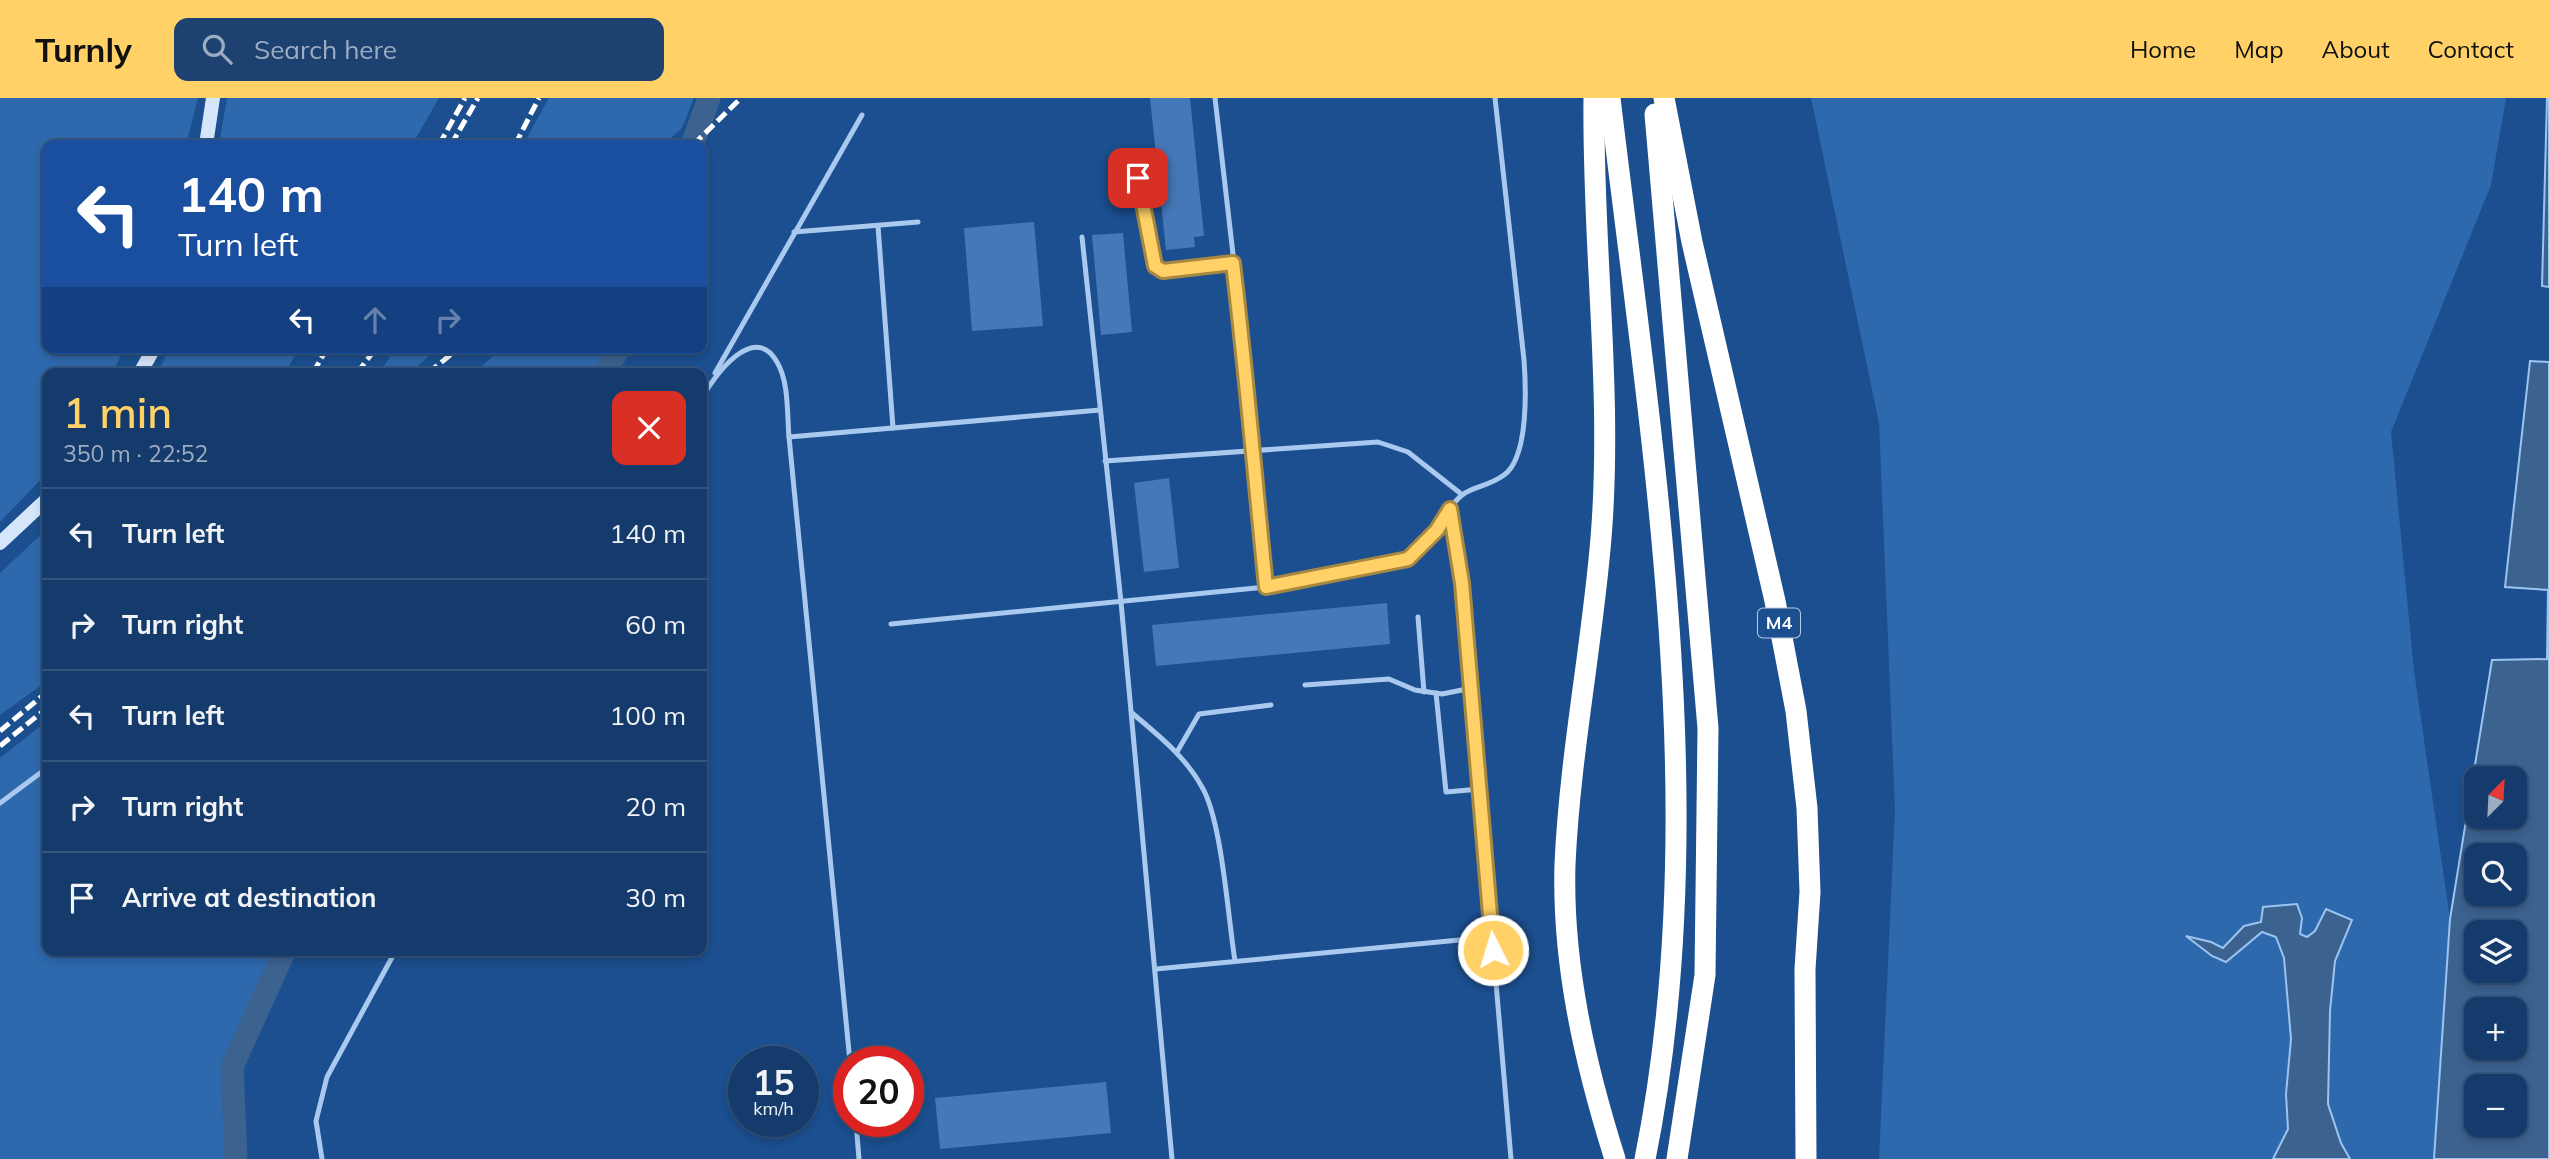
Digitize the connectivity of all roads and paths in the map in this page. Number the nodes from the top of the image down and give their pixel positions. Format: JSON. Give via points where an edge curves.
{"nodes":[{"id":1,"x":214,"y":98,"type":"edge"},
{"id":2,"x":1215,"y":98,"type":"edge"},
{"id":3,"x":1495,"y":98,"type":"edge"},
{"id":4,"x":1594,"y":98,"type":"edge"},
{"id":5,"x":1610,"y":98,"type":"edge"},
{"id":6,"x":1653,"y":98,"type":"edge"},
{"id":7,"x":1664,"y":98,"type":"edge"},
{"id":8,"x":862,"y":115,"type":"dead end"},
{"id":9,"x":207,"y":140,"type":"edge"},
{"id":10,"x":1138,"y":178,"type":"dead end"},
{"id":11,"x":918,"y":222,"type":"dead end"},
{"id":12,"x":877,"y":226,"type":"junction"},
{"id":13,"x":794,"y":232,"type":"junction"},
{"id":14,"x":1082,"y":237,"type":"dead end"},
{"id":15,"x":1233,"y":263,"type":"junction"},
{"id":16,"x":709,"y":385,"type":"junction"},
{"id":17,"x":707,"y":388,"type":"edge"},
{"id":18,"x":1100,"y":410,"type":"junction"},
{"id":19,"x":893,"y":428,"type":"junction"},
{"id":20,"x":789,"y":437,"type":"junction"},
{"id":21,"x":1252,"y":451,"type":"junction"},
{"id":22,"x":1105,"y":461,"type":"junction"},
{"id":23,"x":1460,"y":493,"type":"junction"},
{"id":24,"x":42,"y":504,"type":"edge"},
{"id":25,"x":1450,"y":509,"type":"junction"},
{"id":26,"x":0,"y":543,"type":"edge"},
{"id":27,"x":1266,"y":587,"type":"junction"},
{"id":28,"x":1121,"y":602,"type":"junction"},
{"id":29,"x":1418,"y":617,"type":"dead end"},
{"id":30,"x":891,"y":624,"type":"dead end"},
{"id":31,"x":1305,"y":685,"type":"dead end"},
{"id":32,"x":1472,"y":688,"type":"junction"},
{"id":33,"x":1424,"y":692,"type":"junction"},
{"id":34,"x":1436,"y":694,"type":"junction"},
{"id":35,"x":1271,"y":705,"type":"dead end"},
{"id":36,"x":1132,"y":712,"type":"junction"},
{"id":37,"x":1177,"y":752,"type":"junction"},
{"id":38,"x":42,"y":772,"type":"edge"},
{"id":39,"x":1480,"y":789,"type":"junction"},
{"id":40,"x":0,"y":803,"type":"edge"},
{"id":41,"x":1491,"y":924,"type":"junction"},
{"id":42,"x":394,"y":956,"type":"edge"},
{"id":43,"x":1235,"y":961,"type":"junction"},
{"id":44,"x":1156,"y":969,"type":"junction"},
{"id":45,"x":848,"y":1046,"type":"edge"},
{"id":46,"x":857,"y":1137,"type":"edge"},
{"id":47,"x":322,"y":1159,"type":"edge"},
{"id":48,"x":859,"y":1159,"type":"edge"},
{"id":49,"x":1172,"y":1159,"type":"edge"},
{"id":50,"x":1511,"y":1159,"type":"edge"},
{"id":51,"x":1615,"y":1159,"type":"edge"},
{"id":52,"x":1644,"y":1159,"type":"edge"},
{"id":53,"x":1677,"y":1159,"type":"edge"},
{"id":54,"x":1805,"y":1159,"type":"edge"}],
"edges":[{"from":1,"to":9,"type":"main road"},
{"from":2,"to":15,"type":"lane"},
{"from":3,"to":23,"type":"lane","via":[[1526,387],[1515,463],[1504,475]]},
{"from":4,"to":51,"type":"highway","via":[[1605,402],[1602,513],[1565,866],[1569,961],[1589,1069]]},
{"from":5,"to":52,"type":"highway","via":[[1650,435],[1676,725],[1678,840],[1668,982],[1659,1075]]},
{"from":6,"to":53,"type":"highway","via":[[1708,728],[1706,975]]},
{"from":7,"to":54,"type":"highway","number":"M4","via":[[1796,711],[1810,892],[1805,969]]},
{"from":8,"to":13,"type":"lane"},
{"from":10,"to":15,"type":"lane","via":[[1155,266],[1163,271]]},
{"from":11,"to":12,"type":"lane"},
{"from":12,"to":13,"type":"lane"},
{"from":12,"to":19,"type":"lane"},
{"from":13,"to":16,"type":"lane"},
{"from":14,"to":18,"type":"lane"},
{"from":15,"to":21,"type":"lane"},
{"from":16,"to":17,"type":"lane"},
{"from":16,"to":20,"type":"lane","via":[[736,354],[748,348],[764,349],[777,361],[783,379]]},
{"from":18,"to":19,"type":"lane"},
{"from":18,"to":22,"type":"lane"},
{"from":19,"to":20,"type":"lane"},
{"from":20,"to":45,"type":"lane"},
{"from":21,"to":22,"type":"lane"},
{"from":21,"to":23,"type":"lane","via":[[1378,442],[1394,445]]},
{"from":21,"to":27,"type":"lane"},
{"from":22,"to":28,"type":"lane"},
{"from":23,"to":25,"type":"lane"},
{"from":24,"to":26,"type":"main road"},
{"from":25,"to":27,"type":"lane","via":[[1437,530],[1408,559]]},
{"from":25,"to":32,"type":"lane"},
{"from":27,"to":28,"type":"lane"},
{"from":28,"to":30,"type":"lane"},
{"from":28,"to":36,"type":"lane"},
{"from":29,"to":33,"type":"lane"},
{"from":31,"to":33,"type":"lane","via":[[1389,679]]},
{"from":32,"to":34,"type":"lane"},
{"from":32,"to":39,"type":"lane"},
{"from":33,"to":34,"type":"lane"},
{"from":34,"to":39,"type":"lane","via":[[1446,792]]},
{"from":35,"to":37,"type":"lane","via":[[1199,714]]},
{"from":36,"to":37,"type":"lane"},
{"from":36,"to":44,"type":"lane"},
{"from":37,"to":43,"type":"lane","via":[[1203,788],[1213,816]]},
{"from":38,"to":40,"type":"lane"},
{"from":39,"to":41,"type":"lane"},
{"from":41,"to":43,"type":"lane","via":[[1484,935],[1470,939]]},
{"from":41,"to":50,"type":"lane"},
{"from":42,"to":47,"type":"lane","via":[[327,1077],[316,1121]]},
{"from":43,"to":44,"type":"lane"},
{"from":44,"to":49,"type":"lane"},
{"from":46,"to":48,"type":"lane"}]}
